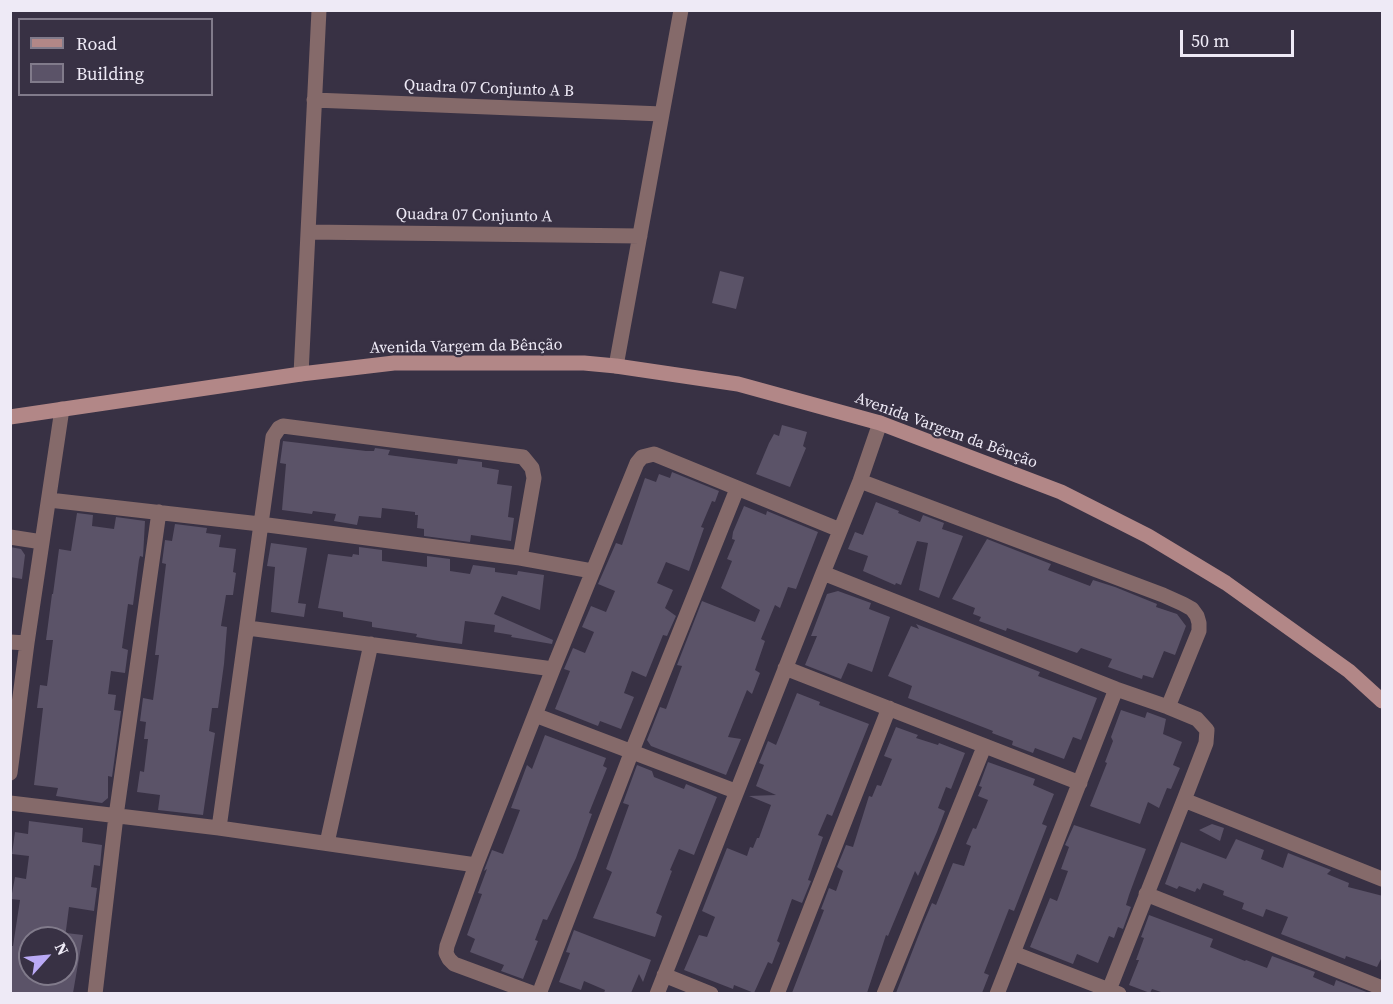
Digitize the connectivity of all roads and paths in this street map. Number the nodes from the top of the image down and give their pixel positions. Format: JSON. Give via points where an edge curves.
{"nodes":[{"id":1,"x":319,"y":10,"type":"edge"},
{"id":2,"x":681,"y":10,"type":"edge"},
{"id":3,"x":314,"y":100,"type":"junction"},
{"id":4,"x":662,"y":114,"type":"junction"},
{"id":5,"x":308,"y":232,"type":"junction"},
{"id":6,"x":640,"y":236,"type":"junction"},
{"id":7,"x":616,"y":366,"type":"junction"},
{"id":8,"x":301,"y":374,"type":"junction"},
{"id":9,"x":62,"y":409,"type":"junction"},
{"id":10,"x":10,"y":417,"type":"edge"},
{"id":11,"x":880,"y":423,"type":"junction"},
{"id":12,"x":860,"y":481,"type":"junction"},
{"id":13,"x":737,"y":489,"type":"junction"},
{"id":14,"x":50,"y":500,"type":"junction"},
{"id":15,"x":159,"y":512,"type":"junction"},
{"id":16,"x":260,"y":524,"type":"junction"},
{"id":17,"x":840,"y":530,"type":"junction"},
{"id":18,"x":10,"y":537,"type":"edge"},
{"id":19,"x":42,"y":542,"type":"junction"},
{"id":20,"x":520,"y":558,"type":"junction"},
{"id":21,"x":592,"y":571,"type":"junction"},
{"id":22,"x":823,"y":573,"type":"junction"},
{"id":23,"x":248,"y":628,"type":"junction"},
{"id":24,"x":10,"y":642,"type":"edge"},
{"id":25,"x":27,"y":643,"type":"junction"},
{"id":26,"x":371,"y":644,"type":"junction"},
{"id":27,"x":785,"y":668,"type":"junction"},
{"id":28,"x":553,"y":669,"type":"junction"},
{"id":29,"x":1116,"y":689,"type":"junction"},
{"id":30,"x":1383,"y":701,"type":"edge"},
{"id":31,"x":1168,"y":707,"type":"junction"},
{"id":32,"x":889,"y":708,"type":"junction"},
{"id":33,"x":535,"y":715,"type":"junction"},
{"id":34,"x":984,"y":747,"type":"junction"},
{"id":35,"x":632,"y":751,"type":"junction"},
{"id":36,"x":10,"y":773,"type":"edge"},
{"id":37,"x":1080,"y":783,"type":"junction"},
{"id":38,"x":735,"y":791,"type":"junction"},
{"id":39,"x":1184,"y":800,"type":"junction"},
{"id":40,"x":10,"y":803,"type":"edge"},
{"id":41,"x":116,"y":816,"type":"junction"},
{"id":42,"x":219,"y":828,"type":"junction"},
{"id":43,"x":327,"y":843,"type":"junction"},
{"id":44,"x":476,"y":866,"type":"junction"},
{"id":45,"x":1383,"y":879,"type":"edge"},
{"id":46,"x":1146,"y":894,"type":"junction"},
{"id":47,"x":1013,"y":953,"type":"junction"},
{"id":48,"x":664,"y":975,"type":"junction"},
{"id":49,"x":1383,"y":987,"type":"edge"},
{"id":50,"x":1114,"y":992,"type":"edge"},
{"id":51,"x":94,"y":993,"type":"edge"},
{"id":52,"x":537,"y":993,"type":"edge"},
{"id":53,"x":657,"y":993,"type":"edge"},
{"id":54,"x":711,"y":993,"type":"edge"},
{"id":55,"x":777,"y":993,"type":"edge"},
{"id":56,"x":884,"y":993,"type":"edge"},
{"id":57,"x":997,"y":993,"type":"edge"}],
"edges":[{"from":1,"to":3,"type":"street"},
{"from":2,"to":4,"type":"street"},
{"from":3,"to":4,"type":"street","name":"Quadra 07 Conjunto A B"},
{"from":3,"to":5,"type":"street"},
{"from":4,"to":6,"type":"street"},
{"from":5,"to":6,"type":"street","name":"Quadra 07 Conjunto A"},
{"from":5,"to":8,"type":"street"},
{"from":6,"to":7,"type":"street"},
{"from":7,"to":8,"type":"street","name":"Avenida Vargem da Bênção","via":[[394,363]]},
{"from":7,"to":11,"type":"street","name":"Avenida Vargem da Bênção","via":[[738,384]]},
{"from":8,"to":9,"type":"street","name":"Avenida Vargem da Bênção"},
{"from":9,"to":10,"type":"street","name":"Avenida Vargem da Bênção"},
{"from":9,"to":14,"type":"street"},
{"from":11,"to":12,"type":"street"},
{"from":11,"to":30,"type":"street","name":"Avenida Vargem da Bênção","via":[[1061,492],[1148,536],[1226,583],[1349,671]]},
{"from":12,"to":17,"type":"street"},
{"from":12,"to":31,"type":"street","via":[[1184,603],[1200,623]]},
{"from":13,"to":17,"type":"street"},
{"from":13,"to":21,"type":"street","via":[[654,454],[642,457]]},
{"from":13,"to":35,"type":"street"},
{"from":14,"to":15,"type":"street"},
{"from":14,"to":19,"type":"street"},
{"from":15,"to":16,"type":"street"},
{"from":15,"to":41,"type":"street"},
{"from":16,"to":20,"type":"street"},
{"from":16,"to":20,"type":"street","via":[[273,437],[283,426],[432,445],[523,457],[529,462],[534,478]]},
{"from":16,"to":23,"type":"street"},
{"from":17,"to":22,"type":"street"},
{"from":18,"to":19,"type":"street"},
{"from":19,"to":25,"type":"street"},
{"from":20,"to":21,"type":"street"},
{"from":21,"to":28,"type":"street"},
{"from":22,"to":27,"type":"street"},
{"from":22,"to":29,"type":"street"},
{"from":23,"to":26,"type":"street"},
{"from":23,"to":42,"type":"street"},
{"from":24,"to":25,"type":"street"},
{"from":25,"to":36,"type":"street"},
{"from":26,"to":28,"type":"street"},
{"from":26,"to":43,"type":"street"},
{"from":27,"to":32,"type":"street"},
{"from":27,"to":38,"type":"street"},
{"from":28,"to":33,"type":"street"},
{"from":29,"to":31,"type":"street"},
{"from":29,"to":37,"type":"street"},
{"from":31,"to":39,"type":"street","via":[[1197,719],[1207,730],[1206,743]]},
{"from":32,"to":34,"type":"street"},
{"from":32,"to":55,"type":"street"},
{"from":33,"to":35,"type":"street"},
{"from":33,"to":44,"type":"street"},
{"from":34,"to":37,"type":"street"},
{"from":34,"to":56,"type":"street"},
{"from":35,"to":38,"type":"street"},
{"from":35,"to":52,"type":"street"},
{"from":37,"to":47,"type":"street"},
{"from":38,"to":48,"type":"street"},
{"from":39,"to":45,"type":"street"},
{"from":39,"to":46,"type":"street"},
{"from":40,"to":41,"type":"street"},
{"from":41,"to":42,"type":"street"},
{"from":41,"to":51,"type":"street"},
{"from":42,"to":43,"type":"street"},
{"from":43,"to":44,"type":"street"},
{"from":44,"to":52,"type":"street","via":[[446,953],[454,964]]},
{"from":46,"to":49,"type":"street"},
{"from":46,"to":50,"type":"street"},
{"from":47,"to":50,"type":"street"},
{"from":47,"to":57,"type":"street"},
{"from":48,"to":53,"type":"street"},
{"from":48,"to":54,"type":"street"}]}
